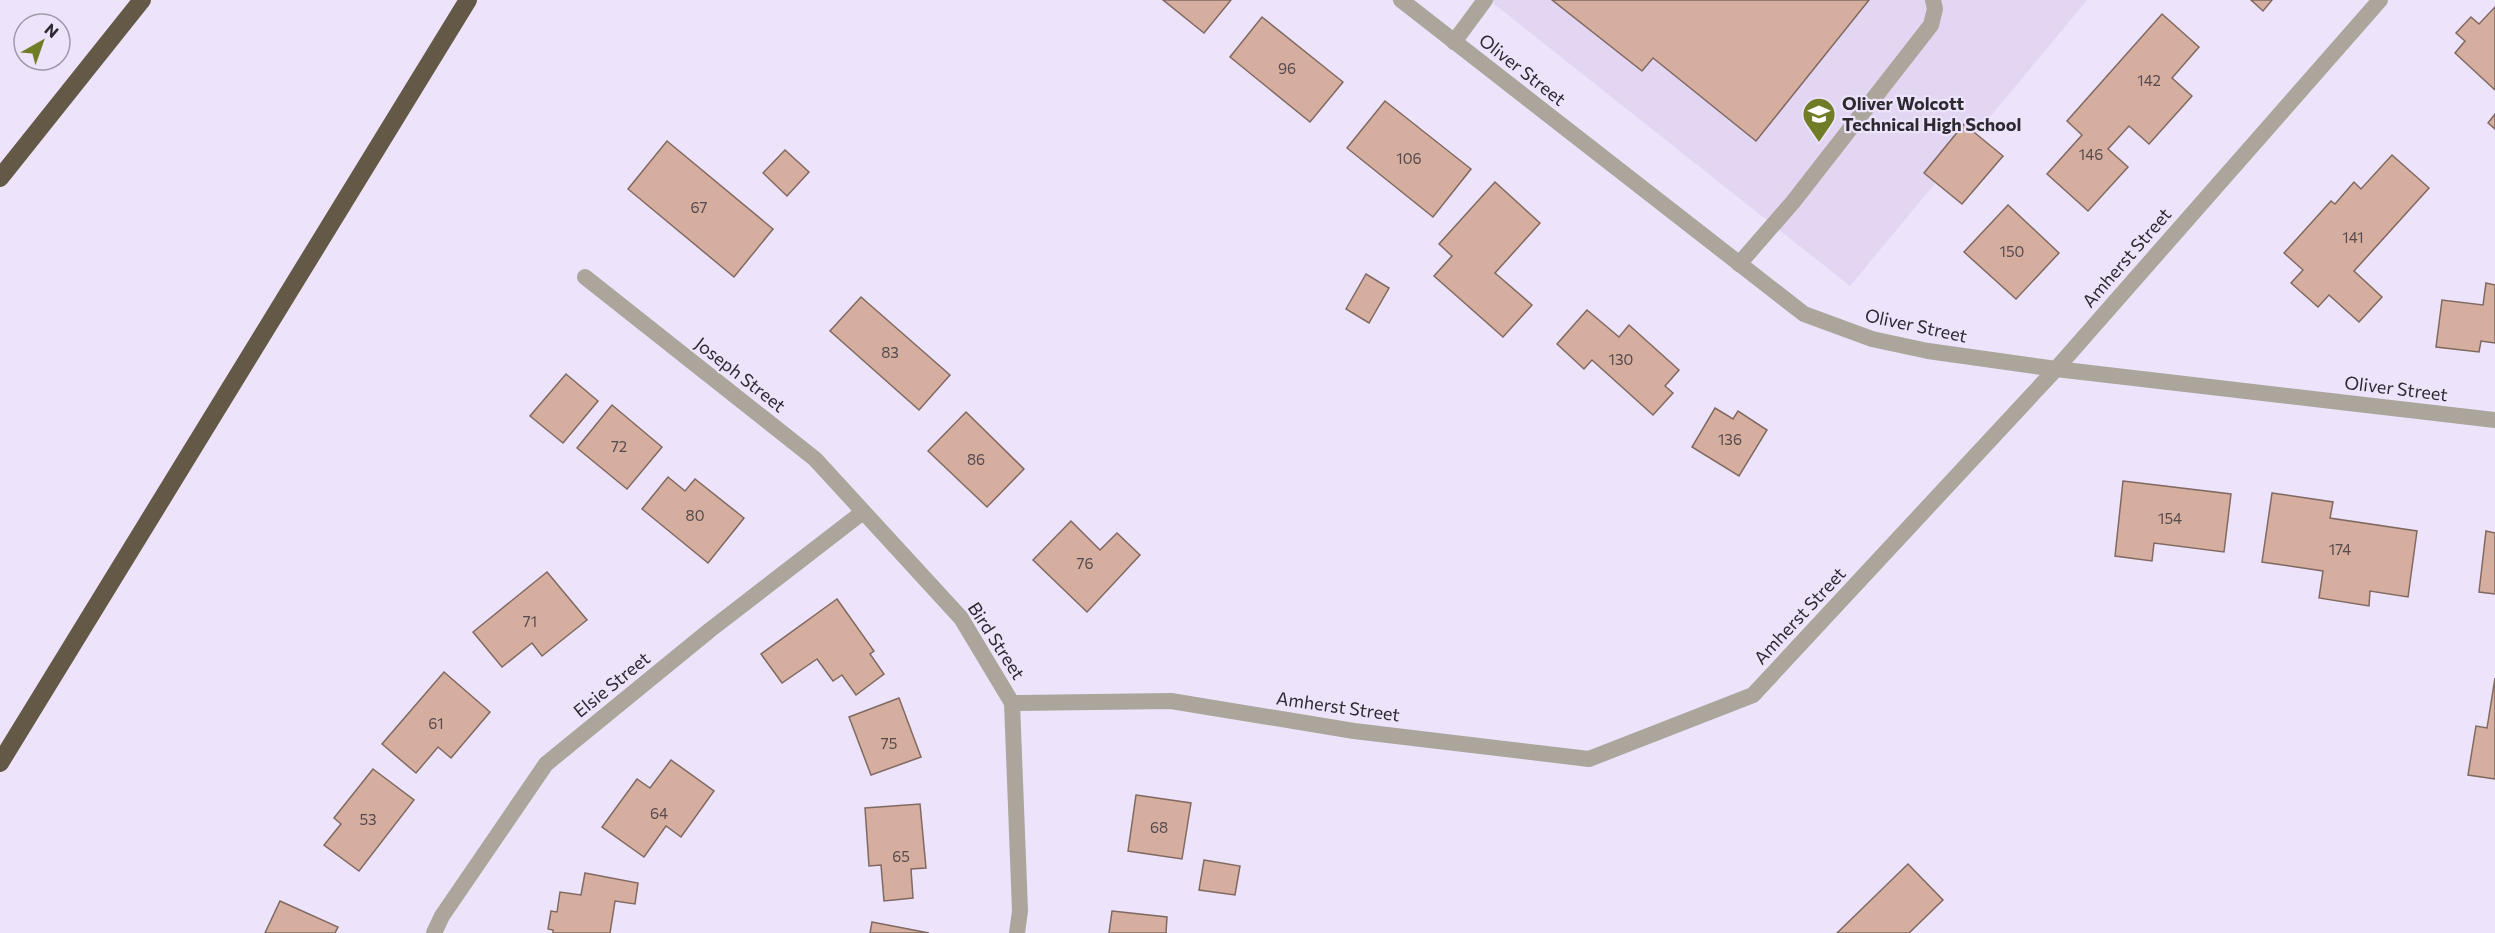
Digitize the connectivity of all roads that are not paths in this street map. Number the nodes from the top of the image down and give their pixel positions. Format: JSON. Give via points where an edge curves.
{"nodes":[{"id":1,"x":142,"y":0,"type":"edge"},
{"id":2,"x":468,"y":0,"type":"edge"},
{"id":3,"x":1401,"y":0,"type":"edge"},
{"id":4,"x":1485,"y":0,"type":"edge"},
{"id":5,"x":1933,"y":0,"type":"edge"},
{"id":6,"x":2380,"y":0,"type":"edge"},
{"id":7,"x":1454,"y":42,"type":"junction"},
{"id":8,"x":0,"y":178,"type":"edge"},
{"id":9,"x":1739,"y":264,"type":"junction"},
{"id":10,"x":585,"y":277,"type":"dead end"},
{"id":11,"x":2056,"y":369,"type":"junction"},
{"id":12,"x":2495,"y":420,"type":"edge"},
{"id":13,"x":863,"y":512,"type":"junction"},
{"id":14,"x":1012,"y":703,"type":"junction"},
{"id":15,"x":0,"y":763,"type":"edge"},
{"id":16,"x":434,"y":933,"type":"edge"},
{"id":17,"x":1017,"y":933,"type":"edge"}],
"edges":[{"from":1,"to":8,"type":"highway"},
{"from":2,"to":15,"type":"highway"},
{"from":3,"to":7,"type":"street","name":"Oliver Street"},
{"from":4,"to":7,"type":"street"},
{"from":5,"to":9,"type":"street","via":[[1931,25],[1793,202]]},
{"from":6,"to":11,"type":"street","name":"Amherst Street"},
{"from":7,"to":9,"type":"street","name":"Oliver Street"},
{"from":9,"to":11,"type":"street","name":"Oliver Street","via":[[1804,314],[1872,339]]},
{"from":10,"to":13,"type":"street","name":"Joseph Street","via":[[815,459]]},
{"from":11,"to":12,"type":"street","name":"Oliver Street"},
{"from":11,"to":14,"type":"street","name":"Amherst Street","via":[[1753,695],[1589,759],[1354,731],[1171,701]]},
{"from":13,"to":14,"type":"street","name":"Bird Street","via":[[962,618]]},
{"from":13,"to":16,"type":"street","name":"Elsie Street","via":[[546,764]]},
{"from":14,"to":17,"type":"street","name":"Bird Street","via":[[1020,911]]}]}
